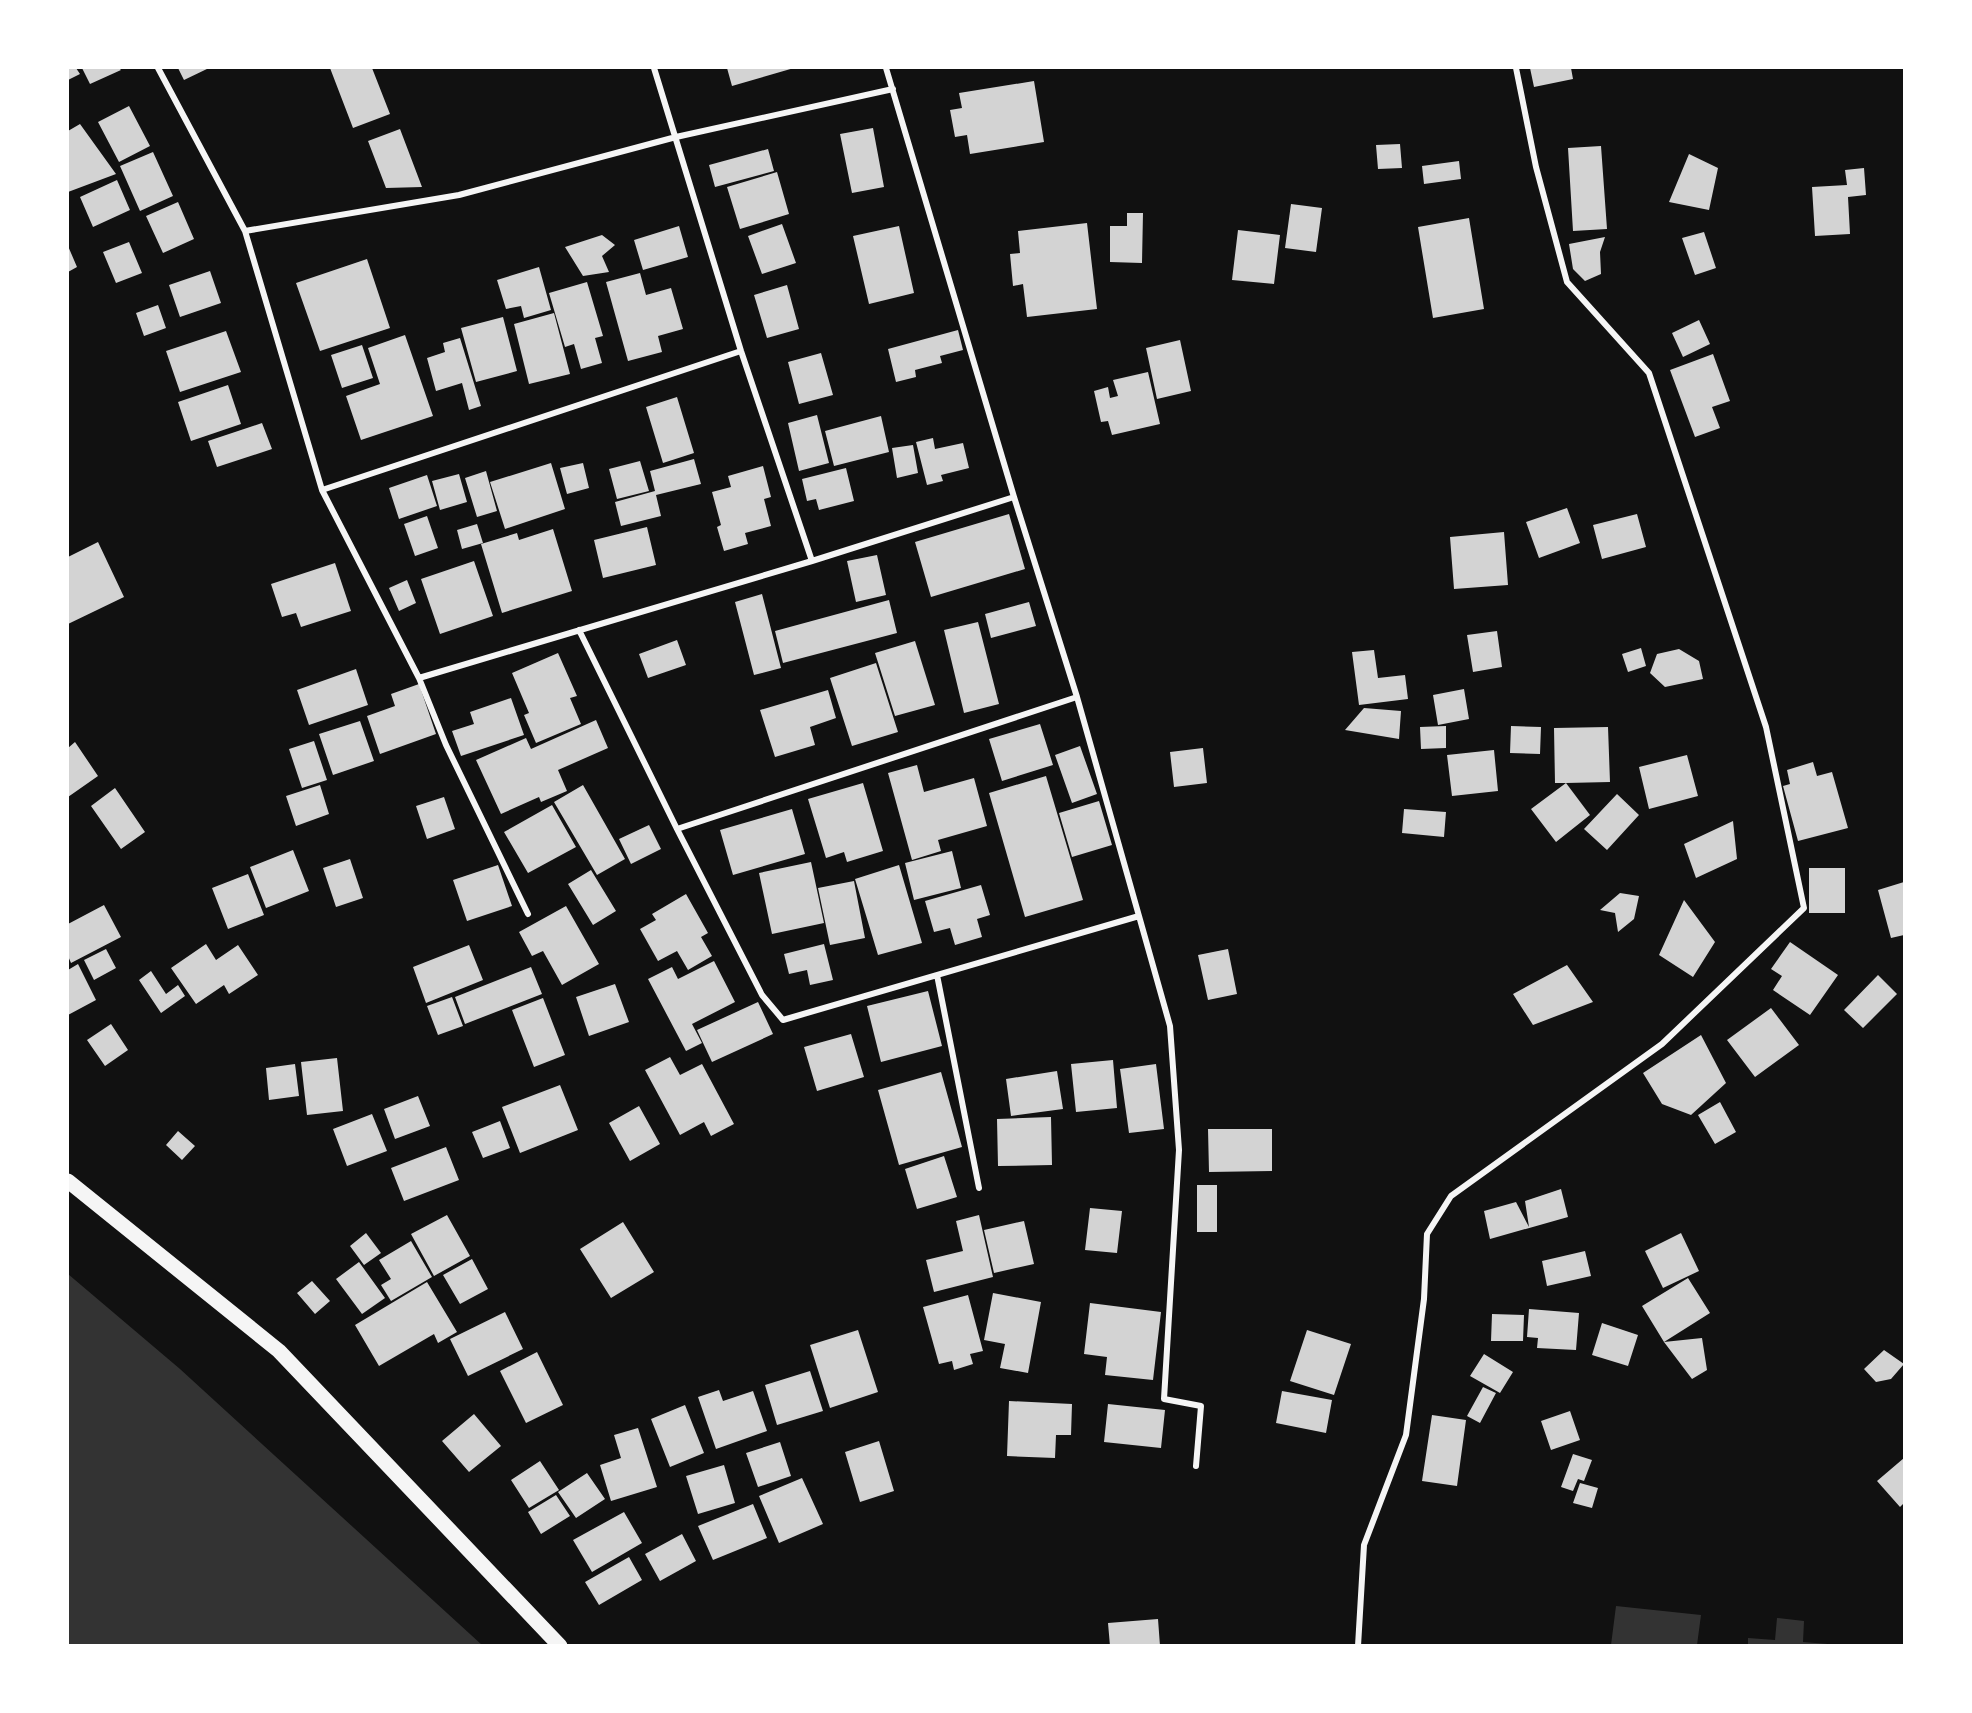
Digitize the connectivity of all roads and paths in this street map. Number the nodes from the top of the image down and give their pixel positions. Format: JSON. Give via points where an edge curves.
{"nodes":[{"id":1,"x":158,"y":68,"type":"edge"},
{"id":2,"x":654,"y":68,"type":"edge"},
{"id":3,"x":886,"y":68,"type":"edge"},
{"id":4,"x":1516,"y":68,"type":"edge"},
{"id":5,"x":893,"y":88,"type":"junction"},
{"id":6,"x":676,"y":137,"type":"junction"},
{"id":7,"x":245,"y":231,"type":"junction"},
{"id":8,"x":741,"y":351,"type":"junction"},
{"id":9,"x":322,"y":490,"type":"junction"},
{"id":10,"x":1014,"y":497,"type":"junction"},
{"id":11,"x":812,"y":561,"type":"junction"},
{"id":12,"x":579,"y":630,"type":"junction"},
{"id":13,"x":419,"y":678,"type":"junction"},
{"id":14,"x":1077,"y":698,"type":"junction"},
{"id":15,"x":677,"y":829,"type":"junction"},
{"id":16,"x":528,"y":914,"type":"dead end"},
{"id":17,"x":1138,"y":916,"type":"junction"},
{"id":18,"x":937,"y":975,"type":"junction"},
{"id":19,"x":68,"y":1181,"type":"edge"},
{"id":20,"x":979,"y":1188,"type":"dead end"},
{"id":21,"x":1196,"y":1466,"type":"dead end"},
{"id":22,"x":560,"y":1646,"type":"edge"},
{"id":23,"x":1358,"y":1646,"type":"edge"}],
"edges":[{"from":1,"to":7,"type":"street"},
{"from":2,"to":6,"type":"street"},
{"from":3,"to":5,"type":"street"},
{"from":4,"to":23,"type":"street","via":[[1536,168],[1567,282],[1649,373],[1766,727],[1804,908],[1662,1044],[1451,1196],[1427,1234],[1424,1299],[1406,1435],[1364,1545]]},
{"from":5,"to":6,"type":"street"},
{"from":5,"to":10,"type":"street"},
{"from":6,"to":7,"type":"street","via":[[459,195]]},
{"from":6,"to":8,"type":"street"},
{"from":7,"to":9,"type":"street"},
{"from":8,"to":9,"type":"street"},
{"from":8,"to":11,"type":"street"},
{"from":9,"to":13,"type":"street"},
{"from":10,"to":11,"type":"street"},
{"from":10,"to":14,"type":"street"},
{"from":11,"to":12,"type":"street"},
{"from":12,"to":13,"type":"street"},
{"from":12,"to":15,"type":"street"},
{"from":13,"to":16,"type":"street","via":[[446,745]]},
{"from":14,"to":15,"type":"street"},
{"from":14,"to":17,"type":"street"},
{"from":15,"to":18,"type":"street","via":[[762,995],[783,1020]]},
{"from":17,"to":18,"type":"street"},
{"from":17,"to":21,"type":"street","via":[[1170,1026],[1179,1150],[1164,1400],[1201,1406]]},
{"from":18,"to":20,"type":"street"},
{"from":19,"to":22,"type":"main road","via":[[279,1351]]}]}
